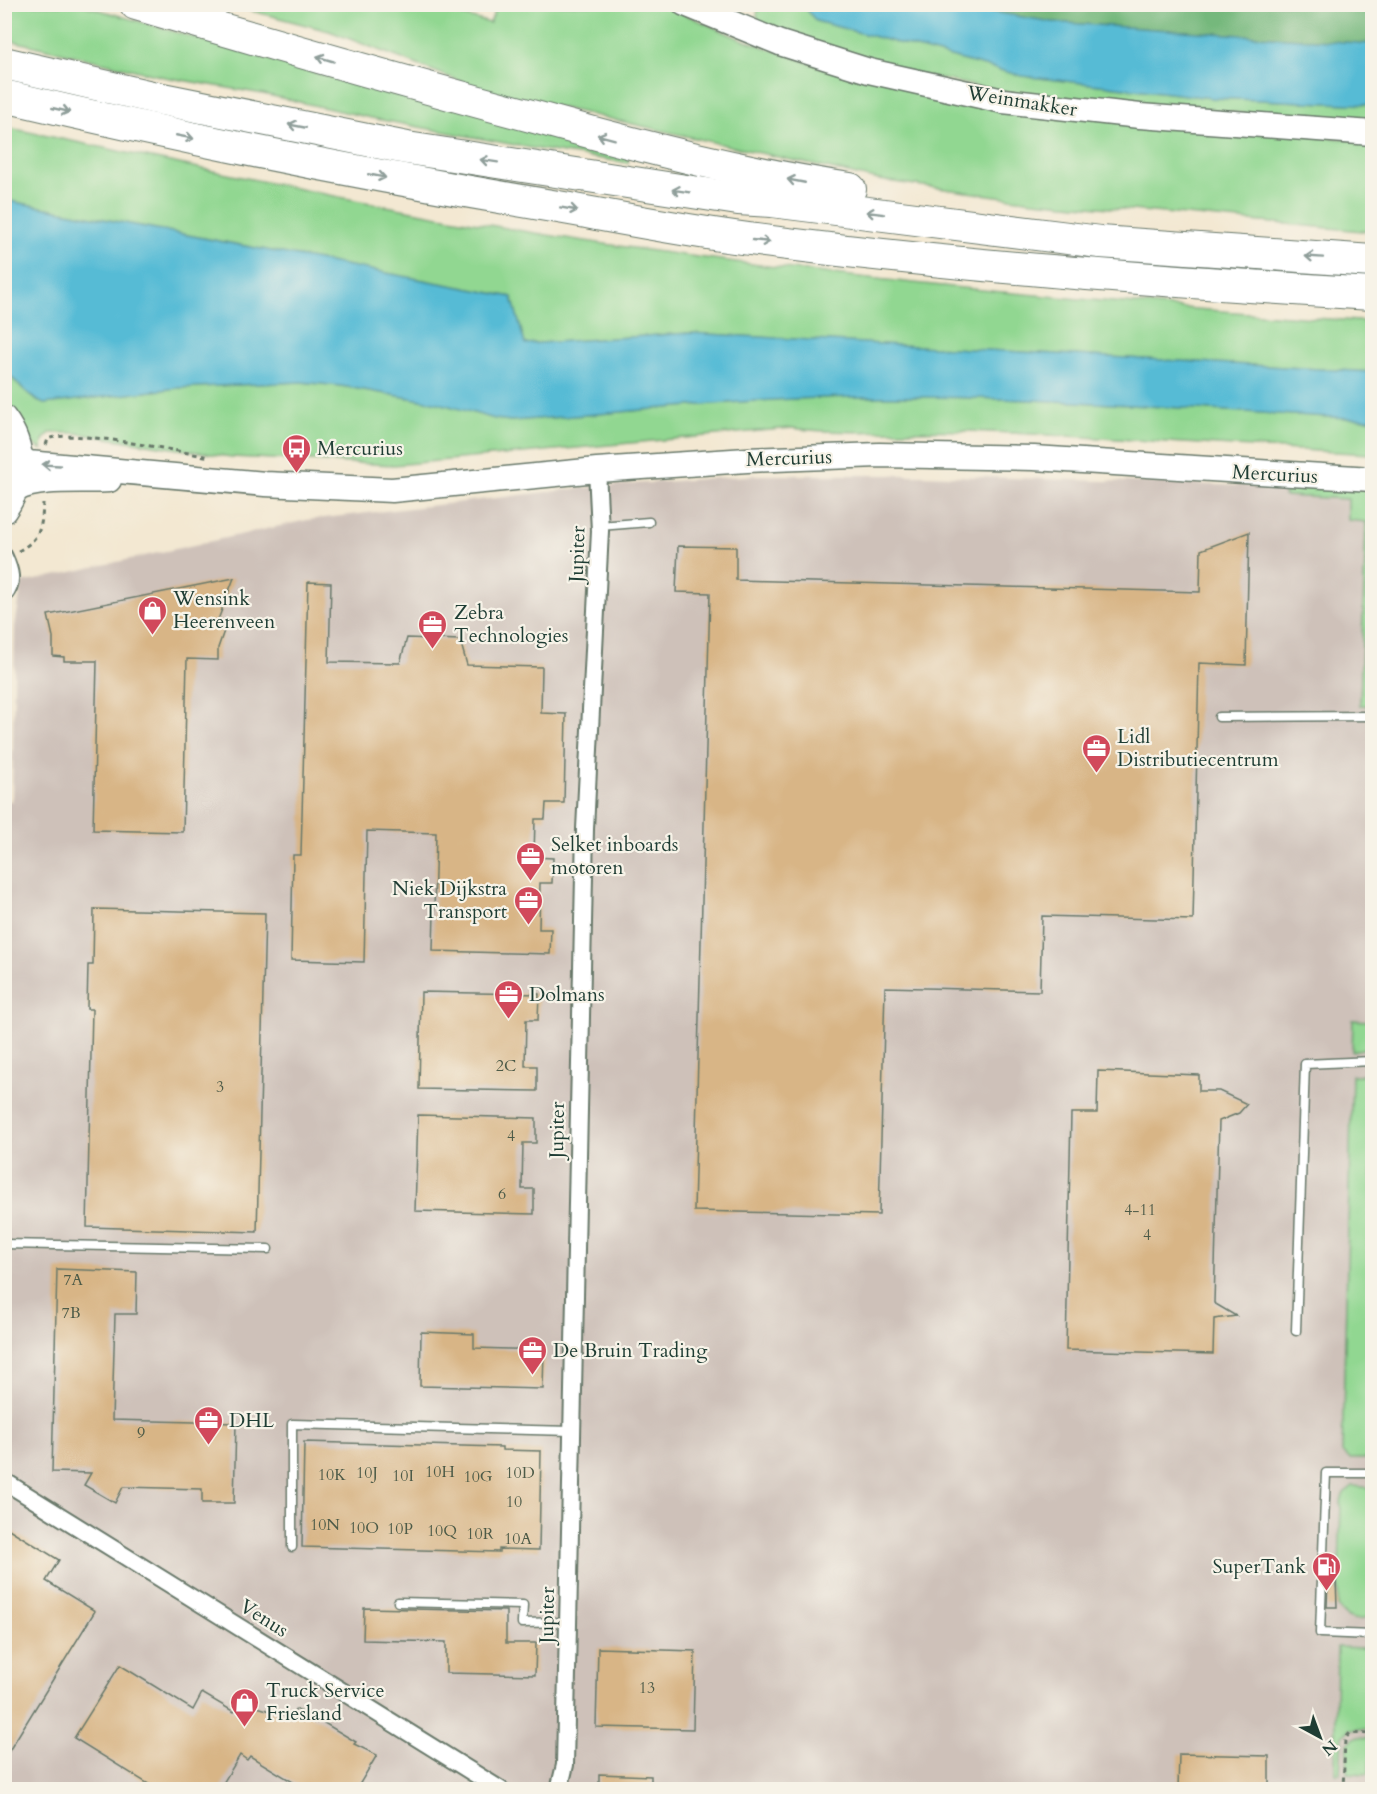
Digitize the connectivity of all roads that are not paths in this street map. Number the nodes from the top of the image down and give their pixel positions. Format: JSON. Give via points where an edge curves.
{"nodes":[{"id":1,"x":136,"y":4,"type":"edge"},
{"id":2,"x":685,"y":4,"type":"edge"},
{"id":3,"x":4,"y":63,"type":"edge"},
{"id":4,"x":4,"y":96,"type":"edge"},
{"id":5,"x":1372,"y":133,"type":"edge"},
{"id":6,"x":1100,"y":242,"type":"junction"},
{"id":7,"x":1372,"y":261,"type":"edge"},
{"id":8,"x":1372,"y":294,"type":"edge"},
{"id":9,"x":4,"y":418,"type":"edge"},
{"id":10,"x":10,"y":451,"type":"edge"},
{"id":11,"x":597,"y":470,"type":"junction"},
{"id":12,"x":172,"y":475,"type":"junction"},
{"id":13,"x":1372,"y":479,"type":"edge"},
{"id":14,"x":11,"y":486,"type":"edge"},
{"id":15,"x":4,"y":511,"type":"edge"},
{"id":16,"x":649,"y":522,"type":"dead end"},
{"id":17,"x":600,"y":526,"type":"junction"},
{"id":18,"x":10,"y":555,"type":"edge"},
{"id":19,"x":4,"y":594,"type":"edge"},
{"id":20,"x":1372,"y":716,"type":"edge"},
{"id":21,"x":1219,"y":717,"type":"dead end"},
{"id":22,"x":1372,"y":1061,"type":"edge"},
{"id":23,"x":4,"y":1244,"type":"edge"},
{"id":24,"x":268,"y":1249,"type":"dead end"},
{"id":25,"x":1296,"y":1331,"type":"dead end"},
{"id":26,"x":572,"y":1431,"type":"junction"},
{"id":27,"x":1372,"y":1473,"type":"edge"},
{"id":28,"x":4,"y":1481,"type":"edge"},
{"id":29,"x":292,"y":1547,"type":"dead end"},
{"id":30,"x":398,"y":1602,"type":"dead end"},
{"id":31,"x":568,"y":1622,"type":"junction"},
{"id":32,"x":1372,"y":1635,"type":"edge"},
{"id":33,"x":501,"y":1790,"type":"edge"},
{"id":34,"x":559,"y":1790,"type":"edge"}],
"edges":[{"from":6,"to":1,"type":"highway","one_way":true,"via":[[1007,216],[801,182],[678,156],[392,79]]},
{"from":2,"to":5,"type":"main road","name":"Weinmakker","via":[[740,28],[849,65],[1003,101],[1149,117]]},
{"from":6,"to":3,"type":"highway","one_way":true,"via":[[738,199],[407,148]]},
{"from":4,"to":8,"type":"highway","one_way":true,"via":[[410,182],[746,239],[1092,275]]},
{"from":7,"to":6,"type":"highway","one_way":true},
{"from":9,"to":10,"type":"main road","via":[[16,439]]},
{"from":12,"to":10,"type":"main road","name":"Mercurius","one_way":true,"via":[[28,463]]},
{"from":10,"to":14,"type":"main road","via":[[7,466]]},
{"from":11,"to":12,"type":"main road","name":"Mercurius","via":[[392,490]]},
{"from":11,"to":13,"type":"main road","name":"Mercurius","via":[[879,455],[1034,458]]},
{"from":11,"to":17,"type":"street","name":"Jupiter"},
{"from":12,"to":14,"type":"main road","name":"Mercurius"},
{"from":14,"to":15,"type":"main road"},
{"from":16,"to":17,"type":"lane"},
{"from":17,"to":26,"type":"street","name":"Jupiter","via":[[585,829]]},
{"from":18,"to":19,"type":"street","via":[[9,588]]},
{"from":20,"to":21,"type":"lane"},
{"from":22,"to":25,"type":"lane","via":[[1305,1064]]},
{"from":23,"to":24,"type":"lane"},
{"from":26,"to":29,"type":"lane","via":[[292,1424]]},
{"from":26,"to":31,"type":"street","name":"Jupiter"},
{"from":27,"to":32,"type":"lane","via":[[1326,1473],[1320,1633]]},
{"from":28,"to":33,"type":"street","name":"Venus"},
{"from":30,"to":31,"type":"lane","via":[[523,1605],[522,1623]]},
{"from":31,"to":34,"type":"street","name":"Jupiter","via":[[565,1765]]}]}
